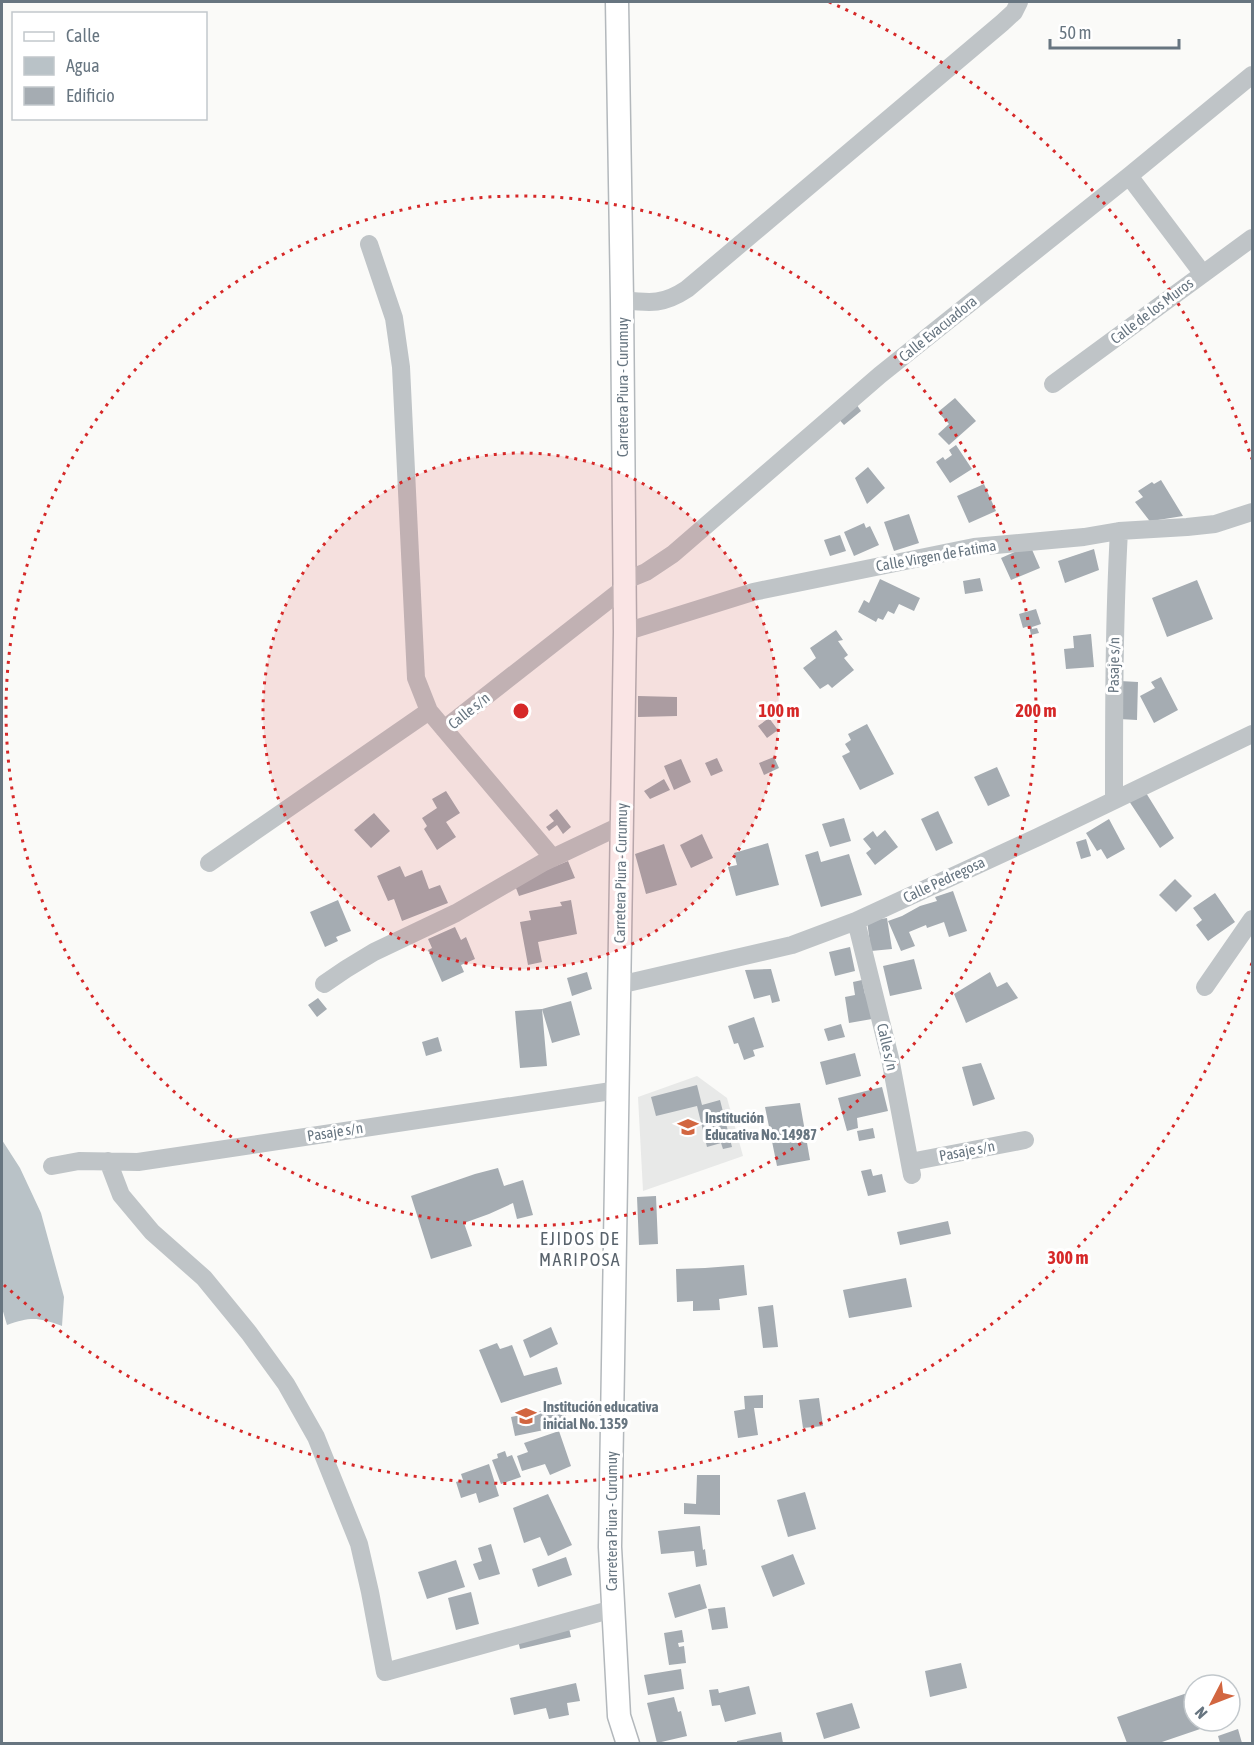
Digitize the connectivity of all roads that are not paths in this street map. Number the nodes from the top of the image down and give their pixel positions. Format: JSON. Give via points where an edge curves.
{"nodes":[{"id":1,"x":617,"y":2,"type":"edge"},
{"id":2,"x":1019,"y":2,"type":"edge"},
{"id":3,"x":1252,"y":75,"type":"edge"},
{"id":4,"x":1129,"y":177,"type":"junction"},
{"id":5,"x":1252,"y":238,"type":"edge"},
{"id":6,"x":369,"y":244,"type":"dead end"},
{"id":7,"x":1203,"y":274,"type":"junction"},
{"id":8,"x":622,"y":300,"type":"junction"},
{"id":9,"x":1053,"y":384,"type":"dead end"},
{"id":10,"x":1252,"y":512,"type":"edge"},
{"id":11,"x":1119,"y":531,"type":"junction"},
{"id":12,"x":624,"y":584,"type":"junction"},
{"id":13,"x":625,"y":633,"type":"junction"},
{"id":14,"x":429,"y":711,"type":"junction"},
{"id":15,"x":444,"y":729,"type":"junction"},
{"id":16,"x":1252,"y":734,"type":"edge"},
{"id":17,"x":1114,"y":800,"type":"junction"},
{"id":18,"x":622,"y":825,"type":"junction"},
{"id":19,"x":553,"y":858,"type":"junction"},
{"id":20,"x":209,"y":862,"type":"dead end"},
{"id":21,"x":1252,"y":919,"type":"edge"},
{"id":22,"x":856,"y":921,"type":"junction"},
{"id":23,"x":324,"y":984,"type":"dead end"},
{"id":24,"x":620,"y":985,"type":"junction"},
{"id":25,"x":1205,"y":987,"type":"dead end"},
{"id":26,"x":618,"y":1090,"type":"junction"},
{"id":27,"x":1025,"y":1140,"type":"dead end"},
{"id":28,"x":108,"y":1161,"type":"junction"},
{"id":29,"x":52,"y":1166,"type":"dead end"},
{"id":30,"x":911,"y":1169,"type":"joint"},
{"id":31,"x":614,"y":1609,"type":"junction"},
{"id":32,"x":628,"y":1743,"type":"edge"}],
"edges":[{"from":1,"to":8,"type":"main road","name":"Carretera Piura - Curumuy"},
{"from":2,"to":8,"type":"street","via":[[1002,23],[687,289],[665,301]]},
{"from":3,"to":4,"type":"street","name":"Calle Evacuadora"},
{"from":4,"to":7,"type":"street"},
{"from":4,"to":12,"type":"street","name":"Calle Evacuadora","via":[[880,375],[673,554]]},
{"from":5,"to":7,"type":"street","name":"Calle de los Muros"},
{"from":6,"to":14,"type":"street","via":[[394,318],[401,367],[416,678]]},
{"from":7,"to":9,"type":"street","name":"Calle de los Muros"},
{"from":8,"to":12,"type":"main road","name":"Carretera Piura - Curumuy"},
{"from":10,"to":11,"type":"street","name":"Calle Virgen de Fatima","via":[[1215,524]]},
{"from":11,"to":13,"type":"street","name":"Calle Virgen de Fatima","via":[[974,547],[764,590]]},
{"from":11,"to":17,"type":"street","name":"Pasaje s/n"},
{"from":12,"to":13,"type":"main road","name":"Carretera Piura - Curumuy"},
{"from":12,"to":15,"type":"street","name":"Calle s/n"},
{"from":13,"to":18,"type":"main road","name":"Carretera Piura - Curumuy"},
{"from":14,"to":15,"type":"street"},
{"from":14,"to":20,"type":"street"},
{"from":15,"to":19,"type":"street","name":"Calle s/n"},
{"from":16,"to":17,"type":"street","name":"Calle Pedregosa"},
{"from":17,"to":22,"type":"street","name":"Calle Pedregosa"},
{"from":18,"to":19,"type":"street"},
{"from":18,"to":24,"type":"main road","name":"Carretera Piura - Curumuy"},
{"from":19,"to":23,"type":"street","via":[[456,913],[374,952]]},
{"from":21,"to":25,"type":"street"},
{"from":22,"to":24,"type":"street","name":"Calle Pedregosa","via":[[792,945]]},
{"from":22,"to":30,"type":"street","name":"Calle s/n","via":[[890,1058]]},
{"from":24,"to":26,"type":"main road","name":"Carretera Piura - Curumuy"},
{"from":26,"to":28,"type":"street","name":"Pasaje s/n","via":[[138,1162]]},
{"from":26,"to":31,"type":"main road","name":"Carretera Piura - Curumuy","via":[[610,1547]]},
{"from":27,"to":30,"type":"street","name":"Pasaje s/n"},
{"from":28,"to":29,"type":"street","name":"Pasaje s/n"},
{"from":28,"to":31,"type":"street","via":[[121,1195],[152,1232],[204,1278],[249,1333],[286,1384],[316,1437],[358,1544],[385,1672]]},
{"from":31,"to":32,"type":"main road","name":"Carretera Piura - Curumuy","via":[[619,1716]]}]}
